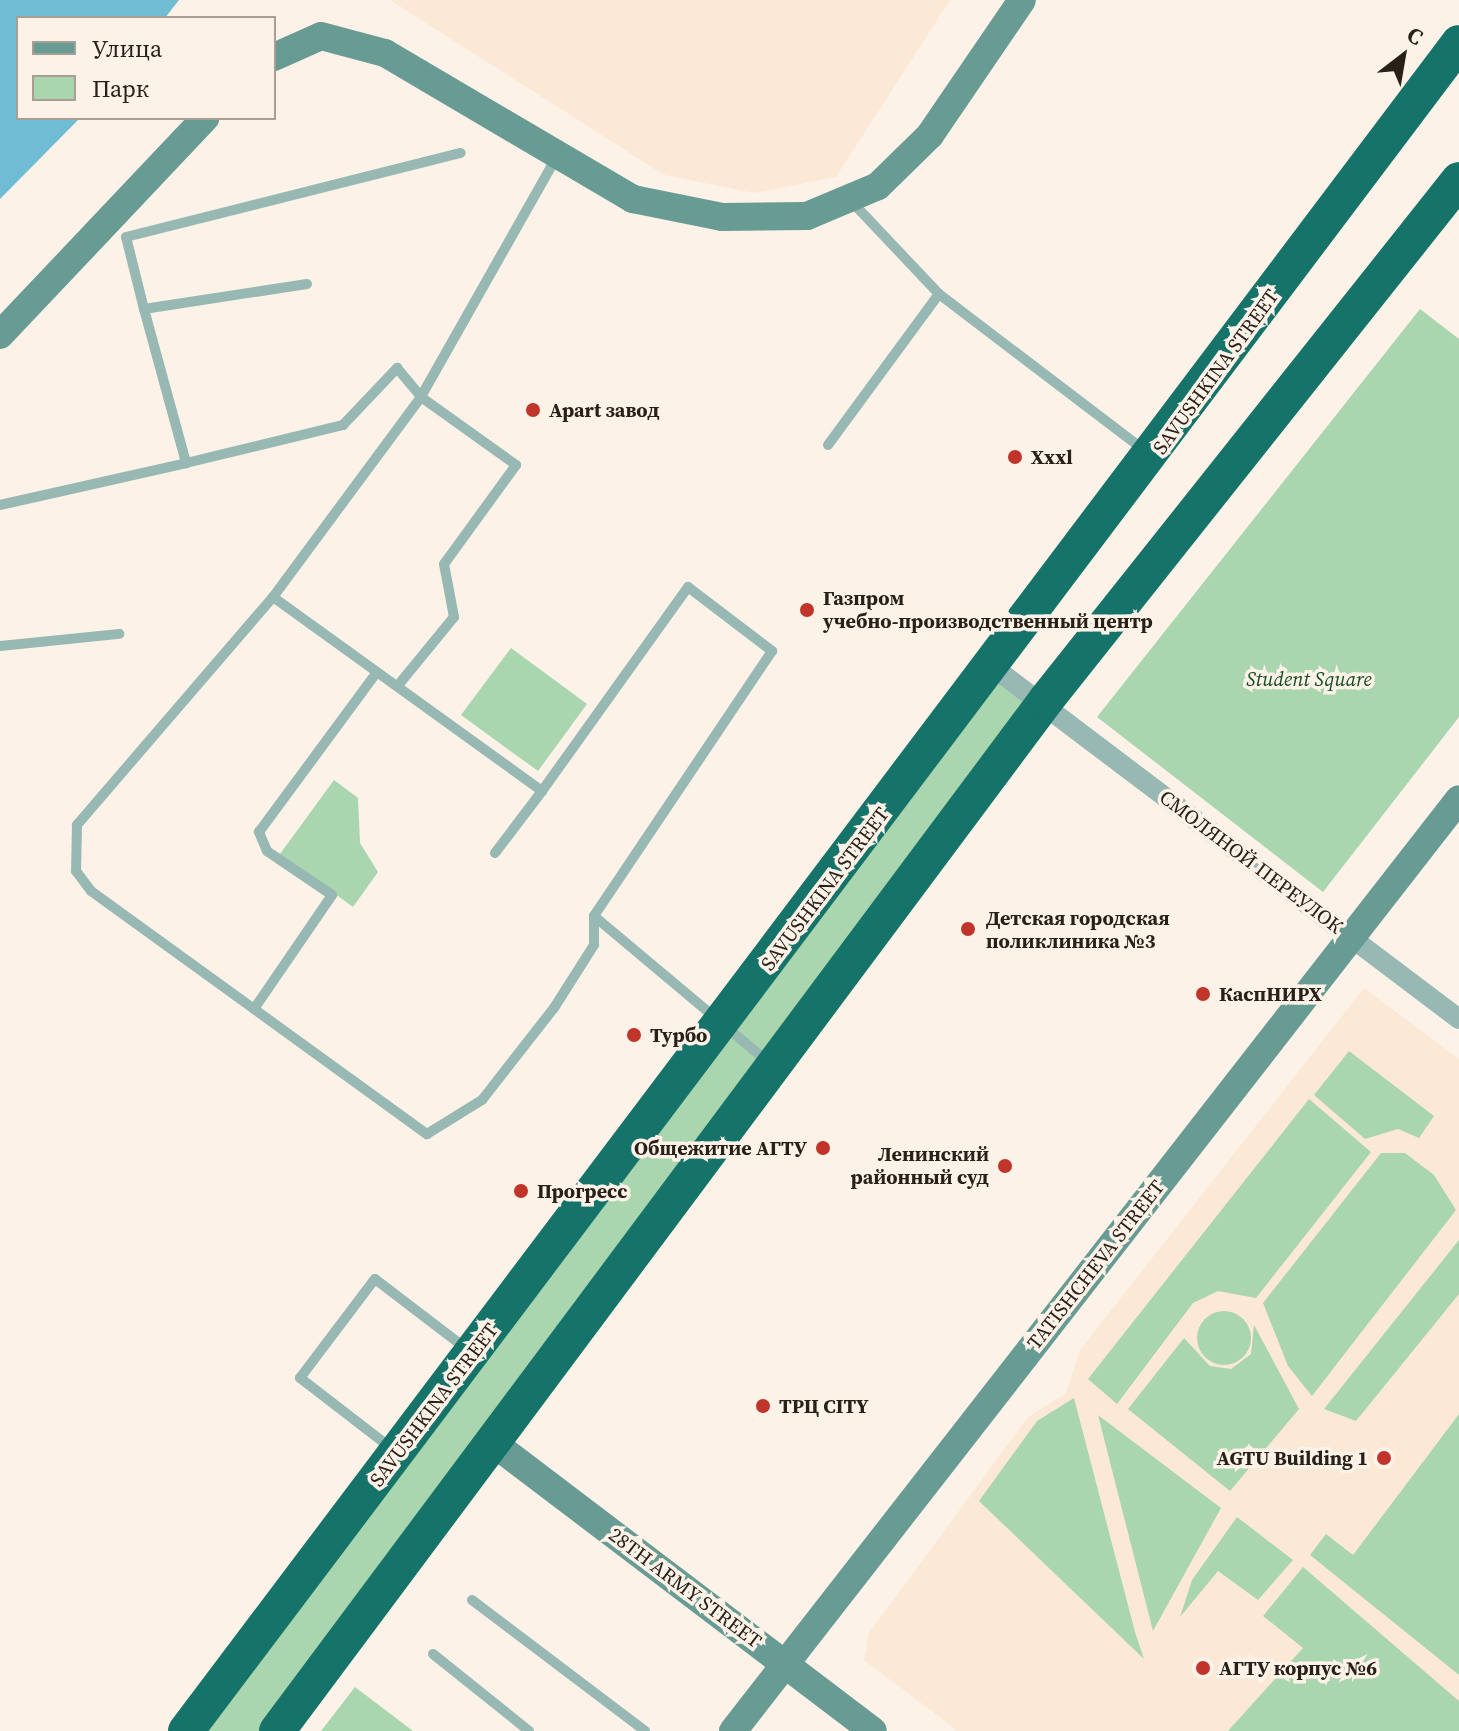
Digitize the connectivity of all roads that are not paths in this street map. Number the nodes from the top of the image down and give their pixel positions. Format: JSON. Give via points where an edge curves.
{"nodes":[{"id":1,"x":1022,"y":0,"type":"edge"},
{"id":2,"x":1459,"y":43,"type":"edge"},
{"id":3,"x":276,"y":56,"type":"edge"},
{"id":4,"x":203,"y":120,"type":"edge"},
{"id":5,"x":461,"y":153,"type":"dead end"},
{"id":6,"x":556,"y":158,"type":"junction"},
{"id":7,"x":1459,"y":180,"type":"edge"},
{"id":8,"x":849,"y":198,"type":"junction"},
{"id":9,"x":116,"y":228,"type":"junction"},
{"id":10,"x":307,"y":284,"type":"dead end"},
{"id":11,"x":939,"y":294,"type":"junction"},
{"id":12,"x":144,"y":309,"type":"junction"},
{"id":13,"x":0,"y":335,"type":"edge"},
{"id":14,"x":421,"y":397,"type":"junction"},
{"id":15,"x":828,"y":445,"type":"dead end"},
{"id":16,"x":1153,"y":457,"type":"junction"},
{"id":17,"x":186,"y":463,"type":"junction"},
{"id":18,"x":0,"y":505,"type":"edge"},
{"id":19,"x":273,"y":597,"type":"junction"},
{"id":20,"x":119,"y":634,"type":"dead end"},
{"id":21,"x":0,"y":646,"type":"edge"},
{"id":22,"x":993,"y":667,"type":"junction"},
{"id":23,"x":374,"y":676,"type":"junction"},
{"id":24,"x":400,"y":683,"type":"junction"},
{"id":25,"x":1042,"y":706,"type":"junction"},
{"id":26,"x":542,"y":791,"type":"junction"},
{"id":27,"x":1459,"y":799,"type":"edge"},
{"id":28,"x":495,"y":853,"type":"dead end"},
{"id":29,"x":594,"y":916,"type":"junction"},
{"id":30,"x":1352,"y":938,"type":"junction"},
{"id":31,"x":254,"y":1009,"type":"junction"},
{"id":32,"x":1459,"y":1019,"type":"edge"},
{"id":33,"x":721,"y":1026,"type":"junction"},
{"id":34,"x":773,"y":1065,"type":"junction"},
{"id":35,"x":473,"y":1353,"type":"junction"},
{"id":36,"x":496,"y":1445,"type":"junction"},
{"id":37,"x":397,"y":1453,"type":"junction"},
{"id":38,"x":472,"y":1600,"type":"dead end"},
{"id":39,"x":433,"y":1654,"type":"dead end"},
{"id":40,"x":785,"y":1664,"type":"junction"},
{"id":41,"x":186,"y":1731,"type":"edge"},
{"id":42,"x":277,"y":1731,"type":"edge"},
{"id":43,"x":529,"y":1731,"type":"edge"},
{"id":44,"x":645,"y":1731,"type":"edge"},
{"id":45,"x":733,"y":1731,"type":"edge"},
{"id":46,"x":873,"y":1731,"type":"edge"}],
"edges":[{"from":1,"to":8,"type":"main road","via":[[930,135],[878,186]]},
{"from":2,"to":16,"type":"highway","name":"SAVUSHKINA STREET"},
{"from":3,"to":6,"type":"main road","via":[[321,36],[385,53]]},
{"from":4,"to":9,"type":"main road"},
{"from":5,"to":9,"type":"lane"},
{"from":6,"to":8,"type":"main road","via":[[633,199],[722,217],[807,216]]},
{"from":6,"to":14,"type":"lane"},
{"from":7,"to":25,"type":"highway"},
{"from":8,"to":11,"type":"lane"},
{"from":9,"to":12,"type":"lane"},
{"from":9,"to":13,"type":"main road"},
{"from":10,"to":12,"type":"lane"},
{"from":11,"to":15,"type":"lane"},
{"from":11,"to":16,"type":"lane"},
{"from":12,"to":17,"type":"lane"},
{"from":14,"to":17,"type":"lane","via":[[397,368],[343,425]]},
{"from":14,"to":19,"type":"lane"},
{"from":14,"to":24,"type":"lane","via":[[516,465],[444,564],[454,617]]},
{"from":16,"to":22,"type":"highway","name":"SAVUSHKINA STREET"},
{"from":17,"to":18,"type":"lane"},
{"from":19,"to":23,"type":"lane"},
{"from":19,"to":31,"type":"lane","via":[[77,825],[76,871],[91,891]]},
{"from":20,"to":21,"type":"lane"},
{"from":22,"to":25,"type":"street","name":"СМОЛЯНОЙ ПЕРЕУЛОК"},
{"from":22,"to":33,"type":"highway","name":"SAVUSHKINA STREET"},
{"from":23,"to":24,"type":"lane"},
{"from":23,"to":31,"type":"lane","via":[[259,832],[267,851],[332,895]]},
{"from":24,"to":26,"type":"lane"},
{"from":25,"to":30,"type":"street","name":"СМОЛЯНОЙ ПЕРЕУЛОК"},
{"from":25,"to":34,"type":"highway"},
{"from":26,"to":28,"type":"lane"},
{"from":26,"to":29,"type":"lane","via":[[688,587],[772,651]]},
{"from":27,"to":30,"type":"main road","name":"TATISHCHEVA STREET"},
{"from":29,"to":31,"type":"lane","via":[[594,945],[554,1008],[482,1100],[427,1134]]},
{"from":29,"to":33,"type":"lane"},
{"from":30,"to":32,"type":"street","name":"СМОЛЯНОЙ ПЕРЕУЛОК"},
{"from":30,"to":40,"type":"main road","name":"TATISHCHEVA STREET"},
{"from":33,"to":34,"type":"lane"},
{"from":33,"to":35,"type":"highway","name":"SAVUSHKINA STREET"},
{"from":34,"to":36,"type":"highway"},
{"from":35,"to":37,"type":"highway","name":"SAVUSHKINA STREET"},
{"from":35,"to":37,"type":"lane","via":[[375,1279],[300,1378]]},
{"from":36,"to":40,"type":"main road","name":"28TH ARMY STREET"},
{"from":36,"to":42,"type":"highway"},
{"from":37,"to":41,"type":"highway","name":"SAVUSHKINA STREET"},
{"from":38,"to":44,"type":"lane"},
{"from":39,"to":43,"type":"lane"},
{"from":40,"to":45,"type":"main road","name":"TATISHCHEVA STREET"},
{"from":40,"to":46,"type":"main road","name":"28TH ARMY STREET"}]}
